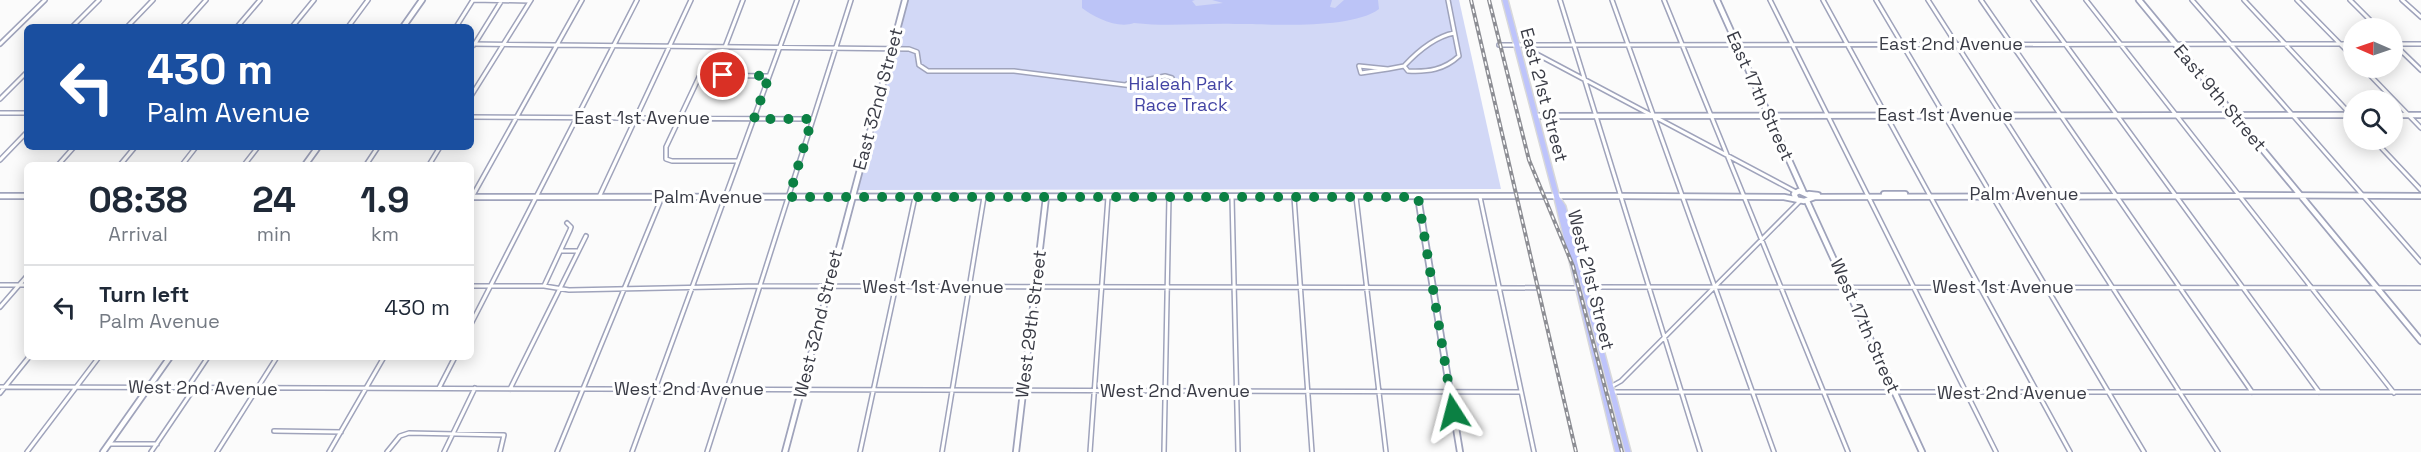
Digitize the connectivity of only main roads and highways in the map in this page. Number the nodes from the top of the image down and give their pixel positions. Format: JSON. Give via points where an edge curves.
{"nodes":[{"id":1,"x":1505,"y":0,"type":"edge"},
{"id":2,"x":1557,"y":198,"type":"junction"},
{"id":3,"x":1618,"y":452,"type":"edge"},
{"id":4,"x":1628,"y":452,"type":"edge"}],
"edges":[{"from":1,"to":2,"type":"main road","name":"East 21st Street"},
{"from":2,"to":3,"type":"main road","name":"West 21st Street"},
{"from":2,"to":4,"type":"main road","name":"West 21st Street","via":[[1562,203]]}]}
